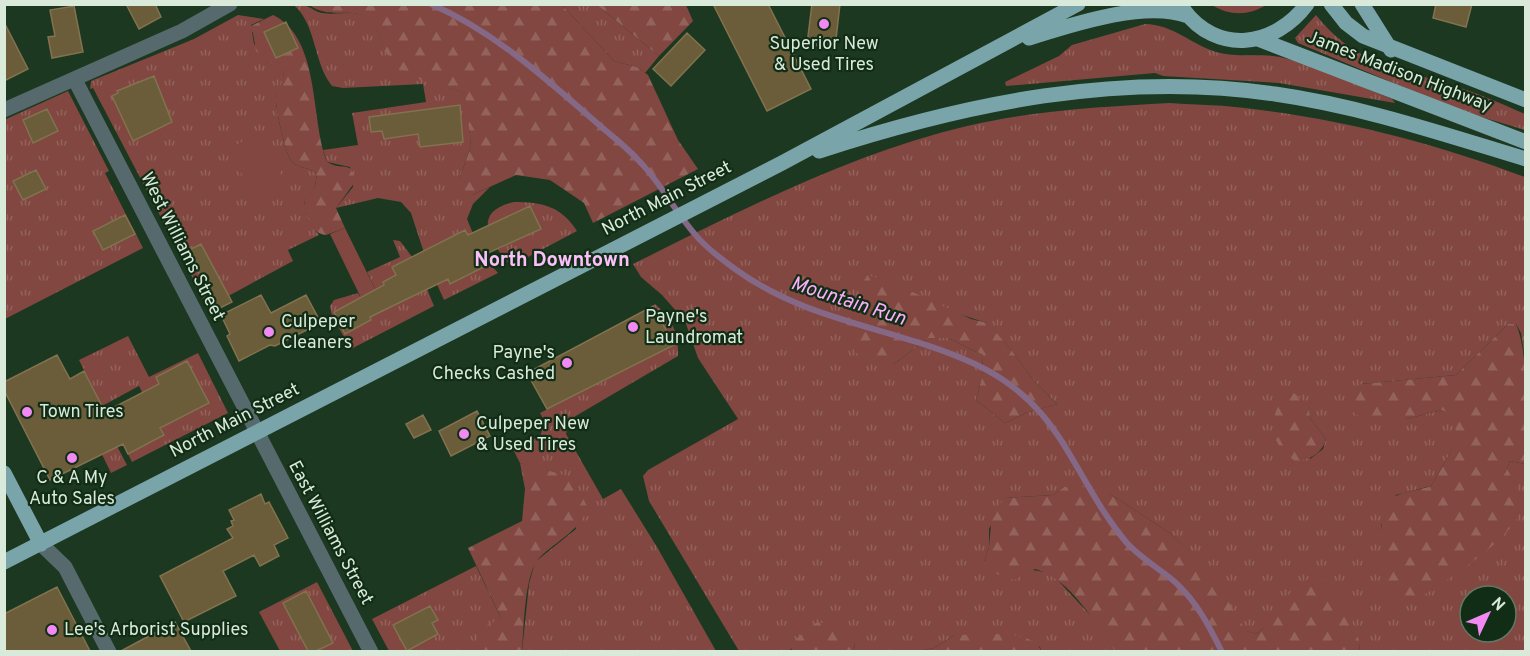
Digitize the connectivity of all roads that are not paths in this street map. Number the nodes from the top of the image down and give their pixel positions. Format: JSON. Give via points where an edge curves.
{"nodes":[{"id":1,"x":230,"y":4,"type":"edge"},
{"id":2,"x":1078,"y":4,"type":"edge"},
{"id":3,"x":1307,"y":4,"type":"edge"},
{"id":4,"x":1331,"y":4,"type":"edge"},
{"id":5,"x":1362,"y":4,"type":"edge"},
{"id":6,"x":1184,"y":10,"type":"edge"},
{"id":7,"x":1258,"y":39,"type":"junction"},
{"id":8,"x":995,"y":49,"type":"junction"},
{"id":9,"x":1391,"y":50,"type":"junction"},
{"id":10,"x":75,"y":80,"type":"junction"},
{"id":11,"x":1526,"y":100,"type":"edge"},
{"id":12,"x":4,"y":110,"type":"edge"},
{"id":13,"x":1526,"y":142,"type":"edge"},
{"id":14,"x":1526,"y":159,"type":"edge"},
{"id":15,"x":782,"y":163,"type":"junction"},
{"id":16,"x":256,"y":432,"type":"junction"},
{"id":17,"x":4,"y":473,"type":"edge"},
{"id":18,"x":40,"y":544,"type":"junction"},
{"id":19,"x":4,"y":562,"type":"edge"},
{"id":20,"x":109,"y":651,"type":"edge"},
{"id":21,"x":371,"y":651,"type":"edge"}],
"edges":[{"from":1,"to":10,"type":"street","via":[[217,14]]},
{"from":2,"to":8,"type":"main road","name":"North Main Street"},
{"from":3,"to":7,"type":"main road","name":"North Main Street","via":[[1286,27]]},
{"from":4,"to":9,"type":"main road","name":"James Madison Highway","via":[[1353,29]]},
{"from":5,"to":9,"type":"main road"},
{"from":6,"to":7,"type":"main road","name":"North Main Street","via":[[1199,26],[1220,37]]},
{"from":6,"to":8,"type":"main road","name":"North Main Street","via":[[1150,5],[1126,8]]},
{"from":7,"to":13,"type":"main road","name":"James Madison Highway"},
{"from":8,"to":15,"type":"main road","name":"North Main Street"},
{"from":9,"to":11,"type":"main road","name":"James Madison Highway","via":[[1465,74]]},
{"from":10,"to":12,"type":"street"},
{"from":10,"to":16,"type":"street","name":"West Williams Street"},
{"from":14,"to":15,"type":"main road","via":[[1313,100],[1174,86],[1109,87],[966,109],[863,136]]},
{"from":15,"to":16,"type":"main road","name":"North Main Street"},
{"from":16,"to":18,"type":"main road","name":"North Main Street"},
{"from":16,"to":21,"type":"street","name":"East Williams Street"},
{"from":17,"to":18,"type":"main road"},
{"from":18,"to":19,"type":"main road","name":"North Main Street"},
{"from":18,"to":20,"type":"street","via":[[65,567]]}]}
